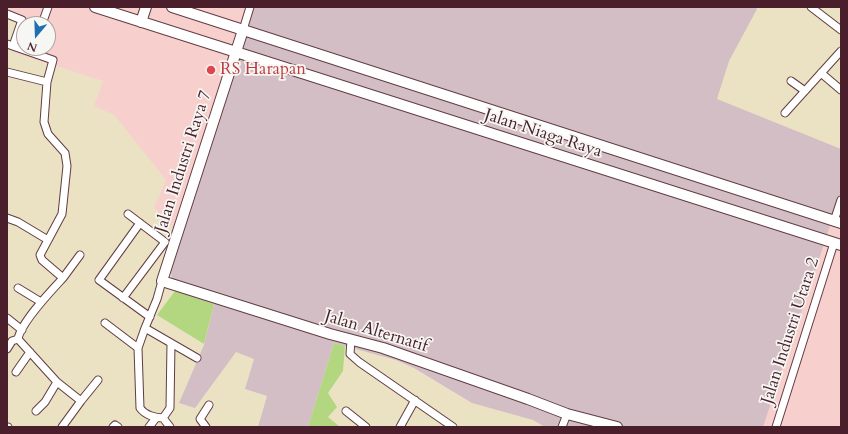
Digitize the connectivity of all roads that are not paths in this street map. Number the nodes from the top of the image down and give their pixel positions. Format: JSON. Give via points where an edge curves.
{"nodes":[{"id":1,"x":95,"y":7,"type":"edge"},
{"id":2,"x":146,"y":7,"type":"edge"},
{"id":3,"x":172,"y":7,"type":"edge"},
{"id":4,"x":250,"y":7,"type":"edge"},
{"id":5,"x":811,"y":7,"type":"edge"},
{"id":6,"x":7,"y":14,"type":"edge"},
{"id":7,"x":141,"y":22,"type":"junction"},
{"id":8,"x":243,"y":30,"type":"junction"},
{"id":9,"x":841,"y":30,"type":"edge"},
{"id":10,"x":10,"y":45,"type":"edge"},
{"id":11,"x":841,"y":51,"type":"edge"},
{"id":12,"x":236,"y":53,"type":"junction"},
{"id":13,"x":45,"y":56,"type":"edge"},
{"id":14,"x":7,"y":72,"type":"edge"},
{"id":15,"x":821,"y":73,"type":"junction"},
{"id":16,"x":791,"y":81,"type":"dead end"},
{"id":17,"x":47,"y":82,"type":"junction"},
{"id":18,"x":841,"y":90,"type":"edge"},
{"id":19,"x":805,"y":91,"type":"junction"},
{"id":20,"x":785,"y":113,"type":"dead end"},
{"id":21,"x":841,"y":200,"type":"edge"},
{"id":22,"x":128,"y":214,"type":"dead end"},
{"id":23,"x":7,"y":218,"type":"edge"},
{"id":24,"x":838,"y":222,"type":"edge"},
{"id":25,"x":140,"y":223,"type":"junction"},
{"id":26,"x":48,"y":240,"type":"junction"},
{"id":27,"x":838,"y":244,"type":"edge"},
{"id":28,"x":80,"y":255,"type":"dead end"},
{"id":29,"x":62,"y":278,"type":"junction"},
{"id":30,"x":162,"y":281,"type":"junction"},
{"id":31,"x":18,"y":288,"type":"dead end"},
{"id":32,"x":123,"y":298,"type":"junction"},
{"id":33,"x":41,"y":302,"type":"junction"},
{"id":34,"x":150,"y":317,"type":"junction"},
{"id":35,"x":7,"y":318,"type":"edge"},
{"id":36,"x":105,"y":323,"type":"dead end"},
{"id":37,"x":145,"y":328,"type":"junction"},
{"id":38,"x":22,"y":330,"type":"junction"},
{"id":39,"x":18,"y":339,"type":"junction"},
{"id":40,"x":351,"y":340,"type":"junction"},
{"id":41,"x":171,"y":343,"type":"junction"},
{"id":42,"x":138,"y":348,"type":"junction"},
{"id":43,"x":7,"y":349,"type":"edge"},
{"id":44,"x":30,"y":352,"type":"junction"},
{"id":45,"x":197,"y":358,"type":"dead end"},
{"id":46,"x":16,"y":372,"type":"dead end"},
{"id":47,"x":98,"y":380,"type":"dead end"},
{"id":48,"x":57,"y":382,"type":"junction"},
{"id":49,"x":415,"y":400,"type":"junction"},
{"id":50,"x":81,"y":401,"type":"junction"},
{"id":51,"x":208,"y":405,"type":"dead end"},
{"id":52,"x":36,"y":411,"type":"dead end"},
{"id":53,"x":346,"y":411,"type":"dead end"},
{"id":54,"x":567,"y":414,"type":"junction"},
{"id":55,"x":160,"y":418,"type":"junction"},
{"id":56,"x":62,"y":427,"type":"edge"},
{"id":57,"x":113,"y":427,"type":"edge"},
{"id":58,"x":118,"y":427,"type":"edge"},
{"id":59,"x":150,"y":427,"type":"edge"},
{"id":60,"x":170,"y":427,"type":"edge"},
{"id":61,"x":206,"y":427,"type":"edge"},
{"id":62,"x":366,"y":427,"type":"edge"},
{"id":63,"x":400,"y":427,"type":"edge"},
{"id":64,"x":453,"y":427,"type":"edge"},
{"id":65,"x":562,"y":427,"type":"edge"},
{"id":66,"x":617,"y":427,"type":"edge"},
{"id":67,"x":776,"y":427,"type":"edge"}],
"edges":[{"from":1,"to":7,"type":"main road","name":"Jalan Niaga Raya"},
{"from":2,"to":7,"type":"main road"},
{"from":3,"to":8,"type":"main road","name":"Jalan Niaga Raya"},
{"from":4,"to":8,"type":"street"},
{"from":5,"to":9,"type":"street"},
{"from":6,"to":10,"type":"street","via":[[22,20]]},
{"from":7,"to":12,"type":"main road","name":"Jalan Niaga Raya"},
{"from":8,"to":12,"type":"main road","name":"Jalan Industri Raya 7"},
{"from":8,"to":24,"type":"main road","name":"Jalan Niaga Raya"},
{"from":11,"to":15,"type":"street"},
{"from":12,"to":27,"type":"main road","name":"Jalan Niaga Raya"},
{"from":12,"to":30,"type":"main road","name":"Jalan Industri Raya 7"},
{"from":13,"to":17,"type":"street","via":[[53,60]]},
{"from":14,"to":17,"type":"street"},
{"from":15,"to":18,"type":"street"},
{"from":15,"to":19,"type":"street"},
{"from":16,"to":19,"type":"street"},
{"from":17,"to":26,"type":"street","via":[[45,128],[65,154],[67,166],[62,214]]},
{"from":19,"to":20,"type":"street"},
{"from":21,"to":24,"type":"street"},
{"from":22,"to":25,"type":"street"},
{"from":23,"to":26,"type":"street"},
{"from":25,"to":32,"type":"street","via":[[99,280]]},
{"from":25,"to":32,"type":"street","via":[[165,242]]},
{"from":26,"to":29,"type":"street","via":[[40,258]]},
{"from":27,"to":67,"type":"street","name":"Jalan Industri Utara 2"},
{"from":28,"to":29,"type":"street"},
{"from":29,"to":33,"type":"street"},
{"from":30,"to":34,"type":"street"},
{"from":30,"to":40,"type":"main road","name":"Jalan Alternatif"},
{"from":31,"to":33,"type":"street"},
{"from":32,"to":34,"type":"street"},
{"from":33,"to":38,"type":"street"},
{"from":34,"to":37,"type":"street"},
{"from":35,"to":38,"type":"street"},
{"from":36,"to":42,"type":"street"},
{"from":37,"to":41,"type":"street"},
{"from":37,"to":42,"type":"street"},
{"from":38,"to":39,"type":"street"},
{"from":39,"to":43,"type":"street","via":[[12,341]]},
{"from":39,"to":44,"type":"street"},
{"from":40,"to":49,"type":"street","via":[[349,350],[353,357]]},
{"from":40,"to":54,"type":"main road","name":"Jalan Alternatif","via":[[383,348]]},
{"from":41,"to":45,"type":"street"},
{"from":41,"to":55,"type":"street","via":[[170,409]]},
{"from":42,"to":55,"type":"street","via":[[140,408],[143,412]]},
{"from":44,"to":46,"type":"street"},
{"from":44,"to":48,"type":"street"},
{"from":47,"to":50,"type":"street"},
{"from":48,"to":50,"type":"street"},
{"from":48,"to":52,"type":"street","via":[[45,402]]},
{"from":49,"to":63,"type":"street"},
{"from":49,"to":64,"type":"street"},
{"from":50,"to":56,"type":"street"},
{"from":51,"to":61,"type":"street","via":[[200,419]]},
{"from":53,"to":62,"type":"street"},
{"from":54,"to":65,"type":"street"},
{"from":54,"to":66,"type":"main road","name":"Jalan Alternatif"},
{"from":55,"to":59,"type":"street"},
{"from":55,"to":60,"type":"street"},
{"from":57,"to":58,"type":"street"}]}
